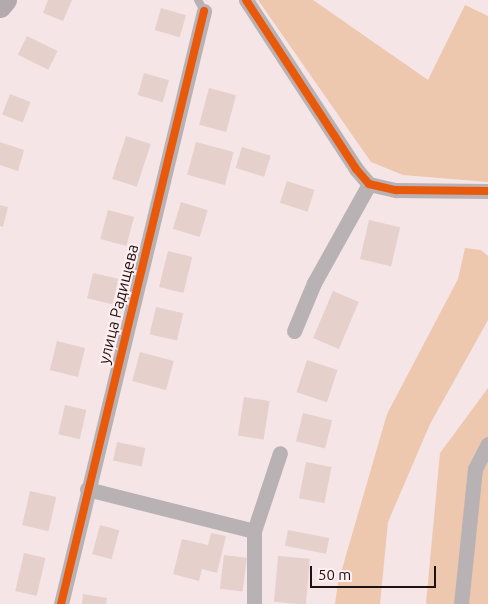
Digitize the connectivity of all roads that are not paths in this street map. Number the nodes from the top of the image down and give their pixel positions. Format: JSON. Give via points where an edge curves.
{"nodes":[{"id":1,"x":5,"y":0,"type":"edge"},
{"id":2,"x":246,"y":0,"type":"edge"},
{"id":3,"x":0,"y":6,"type":"edge"},
{"id":4,"x":201,"y":6,"type":"edge"},
{"id":5,"x":369,"y":184,"type":"junction"},
{"id":6,"x":488,"y":191,"type":"edge"},
{"id":7,"x":294,"y":330,"type":"dead end"},
{"id":8,"x":488,"y":444,"type":"edge"},
{"id":9,"x":280,"y":453,"type":"dead end"},
{"id":10,"x":87,"y":489,"type":"junction"},
{"id":11,"x":254,"y":531,"type":"junction"},
{"id":12,"x":61,"y":604,"type":"edge"},
{"id":13,"x":254,"y":604,"type":"edge"},
{"id":14,"x":461,"y":604,"type":"edge"}],
"edges":[{"from":1,"to":3,"type":"main road"},
{"from":2,"to":5,"type":"street"},
{"from":4,"to":10,"type":"street","name":"улица Радищева"},
{"from":5,"to":6,"type":"street","via":[[396,190]]},
{"from":5,"to":7,"type":"street","via":[[314,283]]},
{"from":8,"to":14,"type":"street","via":[[475,469]]},
{"from":9,"to":11,"type":"street"},
{"from":10,"to":11,"type":"street"},
{"from":10,"to":12,"type":"street","name":"улица Радищева"},
{"from":11,"to":13,"type":"street"}]}
